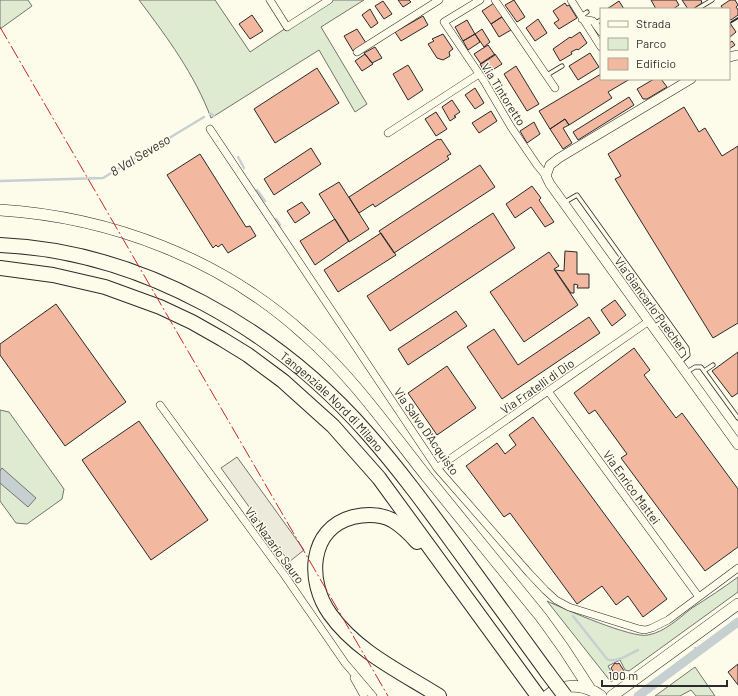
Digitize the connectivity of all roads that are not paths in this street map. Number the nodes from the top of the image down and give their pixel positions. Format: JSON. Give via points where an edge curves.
{"nodes":[{"id":1,"x":270,"y":0,"type":"edge"},
{"id":2,"x":329,"y":0,"type":"edge"},
{"id":3,"x":439,"y":0,"type":"edge"},
{"id":4,"x":480,"y":0,"type":"edge"},
{"id":5,"x":495,"y":0,"type":"edge"},
{"id":6,"x":570,"y":0,"type":"edge"},
{"id":7,"x":712,"y":0,"type":"edge"},
{"id":8,"x":699,"y":8,"type":"edge"},
{"id":9,"x":583,"y":15,"type":"junction"},
{"id":10,"x":599,"y":26,"type":"edge"},
{"id":11,"x":600,"y":45,"type":"edge"},
{"id":12,"x":356,"y":52,"type":"dead end"},
{"id":13,"x":562,"y":66,"type":"dead end"},
{"id":14,"x":479,"y":74,"type":"junction"},
{"id":15,"x":547,"y":75,"type":"junction"},
{"id":16,"x":689,"y":80,"type":"edge"},
{"id":17,"x":555,"y":88,"type":"dead end"},
{"id":18,"x":210,"y":129,"type":"dead end"},
{"id":19,"x":388,"y":133,"type":"dead end"},
{"id":20,"x":546,"y":176,"type":"junction"},
{"id":21,"x":564,"y":203,"type":"junction"},
{"id":22,"x":0,"y":210,"type":"edge"},
{"id":23,"x":0,"y":245,"type":"edge"},
{"id":24,"x":0,"y":268,"type":"edge"},
{"id":25,"x":666,"y":319,"type":"junction"},
{"id":26,"x":651,"y":324,"type":"junction"},
{"id":27,"x":678,"y":362,"type":"junction"},
{"id":28,"x":712,"y":365,"type":"dead end"},
{"id":29,"x":704,"y":371,"type":"junction"},
{"id":30,"x":686,"y":373,"type":"junction"},
{"id":31,"x":548,"y":391,"type":"junction"},
{"id":32,"x":160,"y":405,"type":"dead end"},
{"id":33,"x":738,"y":418,"type":"edge"},
{"id":34,"x":738,"y":445,"type":"edge"},
{"id":35,"x":437,"y":468,"type":"junction"},
{"id":36,"x":738,"y":568,"type":"edge"},
{"id":37,"x":698,"y":597,"type":"junction"},
{"id":38,"x":738,"y":604,"type":"edge"},
{"id":39,"x":487,"y":626,"type":"junction"},
{"id":40,"x":345,"y":663,"type":"junction"},
{"id":41,"x":574,"y":664,"type":"junction"},
{"id":42,"x":590,"y":689,"type":"junction"},
{"id":43,"x":533,"y":690,"type":"edge"},
{"id":44,"x":568,"y":691,"type":"edge"},
{"id":45,"x":364,"y":696,"type":"edge"},
{"id":46,"x":373,"y":696,"type":"edge"},
{"id":47,"x":439,"y":696,"type":"edge"},
{"id":48,"x":547,"y":696,"type":"edge"},
{"id":49,"x":601,"y":696,"type":"edge"},
{"id":50,"x":612,"y":696,"type":"edge"}],
"edges":[{"from":1,"to":2,"type":"street","via":[[287,26]]},
{"from":3,"to":12,"type":"street"},
{"from":4,"to":14,"type":"street","name":"Via Tintoretto","via":[[444,22]]},
{"from":5,"to":15,"type":"street"},
{"from":6,"to":9,"type":"street"},
{"from":7,"to":8,"type":"lane"},
{"from":9,"to":10,"type":"street"},
{"from":9,"to":11,"type":"street"},
{"from":13,"to":15,"type":"lane"},
{"from":14,"to":19,"type":"street"},
{"from":14,"to":20,"type":"street","name":"Via Tintoretto","via":[[511,127]]},
{"from":15,"to":17,"type":"street"},
{"from":16,"to":20,"type":"street","via":[[560,158],[550,165]]},
{"from":18,"to":35,"type":"street","name":"Via Salvo D'Acquisto"},
{"from":20,"to":21,"type":"street","name":"Via Giancarlo Puecher"},
{"from":21,"to":25,"type":"lane","via":[[577,195]]},
{"from":21,"to":26,"type":"street","name":"Via Giancarlo Puecher"},
{"from":22,"to":41,"type":"main road","via":[[33,212],[81,221],[130,234],[182,254],[232,281],[305,334],[334,362],[370,405],[532,605]]},
{"from":23,"to":44,"type":"highway","name":"Tangenziale Nord di Milano","bridge":true,"via":[[22,246],[70,255],[147,277],[218,311],[298,366],[368,433],[406,479],[547,672]]},
{"from":24,"to":39,"type":"highway","name":"Tangenziale Nord di Milano","via":[[53,275],[105,287],[192,322],[248,355],[332,426],[379,478]]},
{"from":25,"to":26,"type":"lane"},
{"from":25,"to":27,"type":"lane","via":[[687,348],[688,355]]},
{"from":26,"to":27,"type":"street","name":"Via Giancarlo Puecher"},
{"from":26,"to":31,"type":"street","name":"Via Fratelli di Dio"},
{"from":27,"to":30,"type":"street","name":"Via Giancarlo Puecher"},
{"from":28,"to":29,"type":"lane"},
{"from":29,"to":30,"type":"lane","via":[[699,366]]},
{"from":29,"to":33,"type":"lane"},
{"from":30,"to":34,"type":"street","name":"Via Giancarlo Puecher"},
{"from":31,"to":35,"type":"street","name":"Via Fratelli di Dio"},
{"from":31,"to":37,"type":"street","name":"Via Enrico Mattei"},
{"from":32,"to":40,"type":"street","name":"Via Nazario Sauro"},
{"from":35,"to":37,"type":"street","name":"Via Salvo D'Acquisto","via":[[545,590],[569,607],[645,630],[668,620]]},
{"from":36,"to":37,"type":"street","name":"Via Salvo D'Acquisto"},
{"from":38,"to":50,"type":"main road"},
{"from":39,"to":43,"type":"highway","name":"Tangenziale Nord di Milano"},
{"from":39,"to":47,"type":"highway","via":[[419,544],[394,521],[382,516],[362,515],[341,522],[329,530],[320,541],[316,558],[316,581],[330,614],[360,646]]},
{"from":40,"to":45,"type":"street"},
{"from":40,"to":46,"type":"street","name":"Via Nazario Sauro"},
{"from":41,"to":42,"type":"main road"},
{"from":41,"to":44,"type":"main road","via":[[576,679]]},
{"from":42,"to":44,"type":"main road","via":[[581,686]]},
{"from":42,"to":49,"type":"main road"},
{"from":44,"to":48,"type":"main road","via":[[560,688]]}]}
